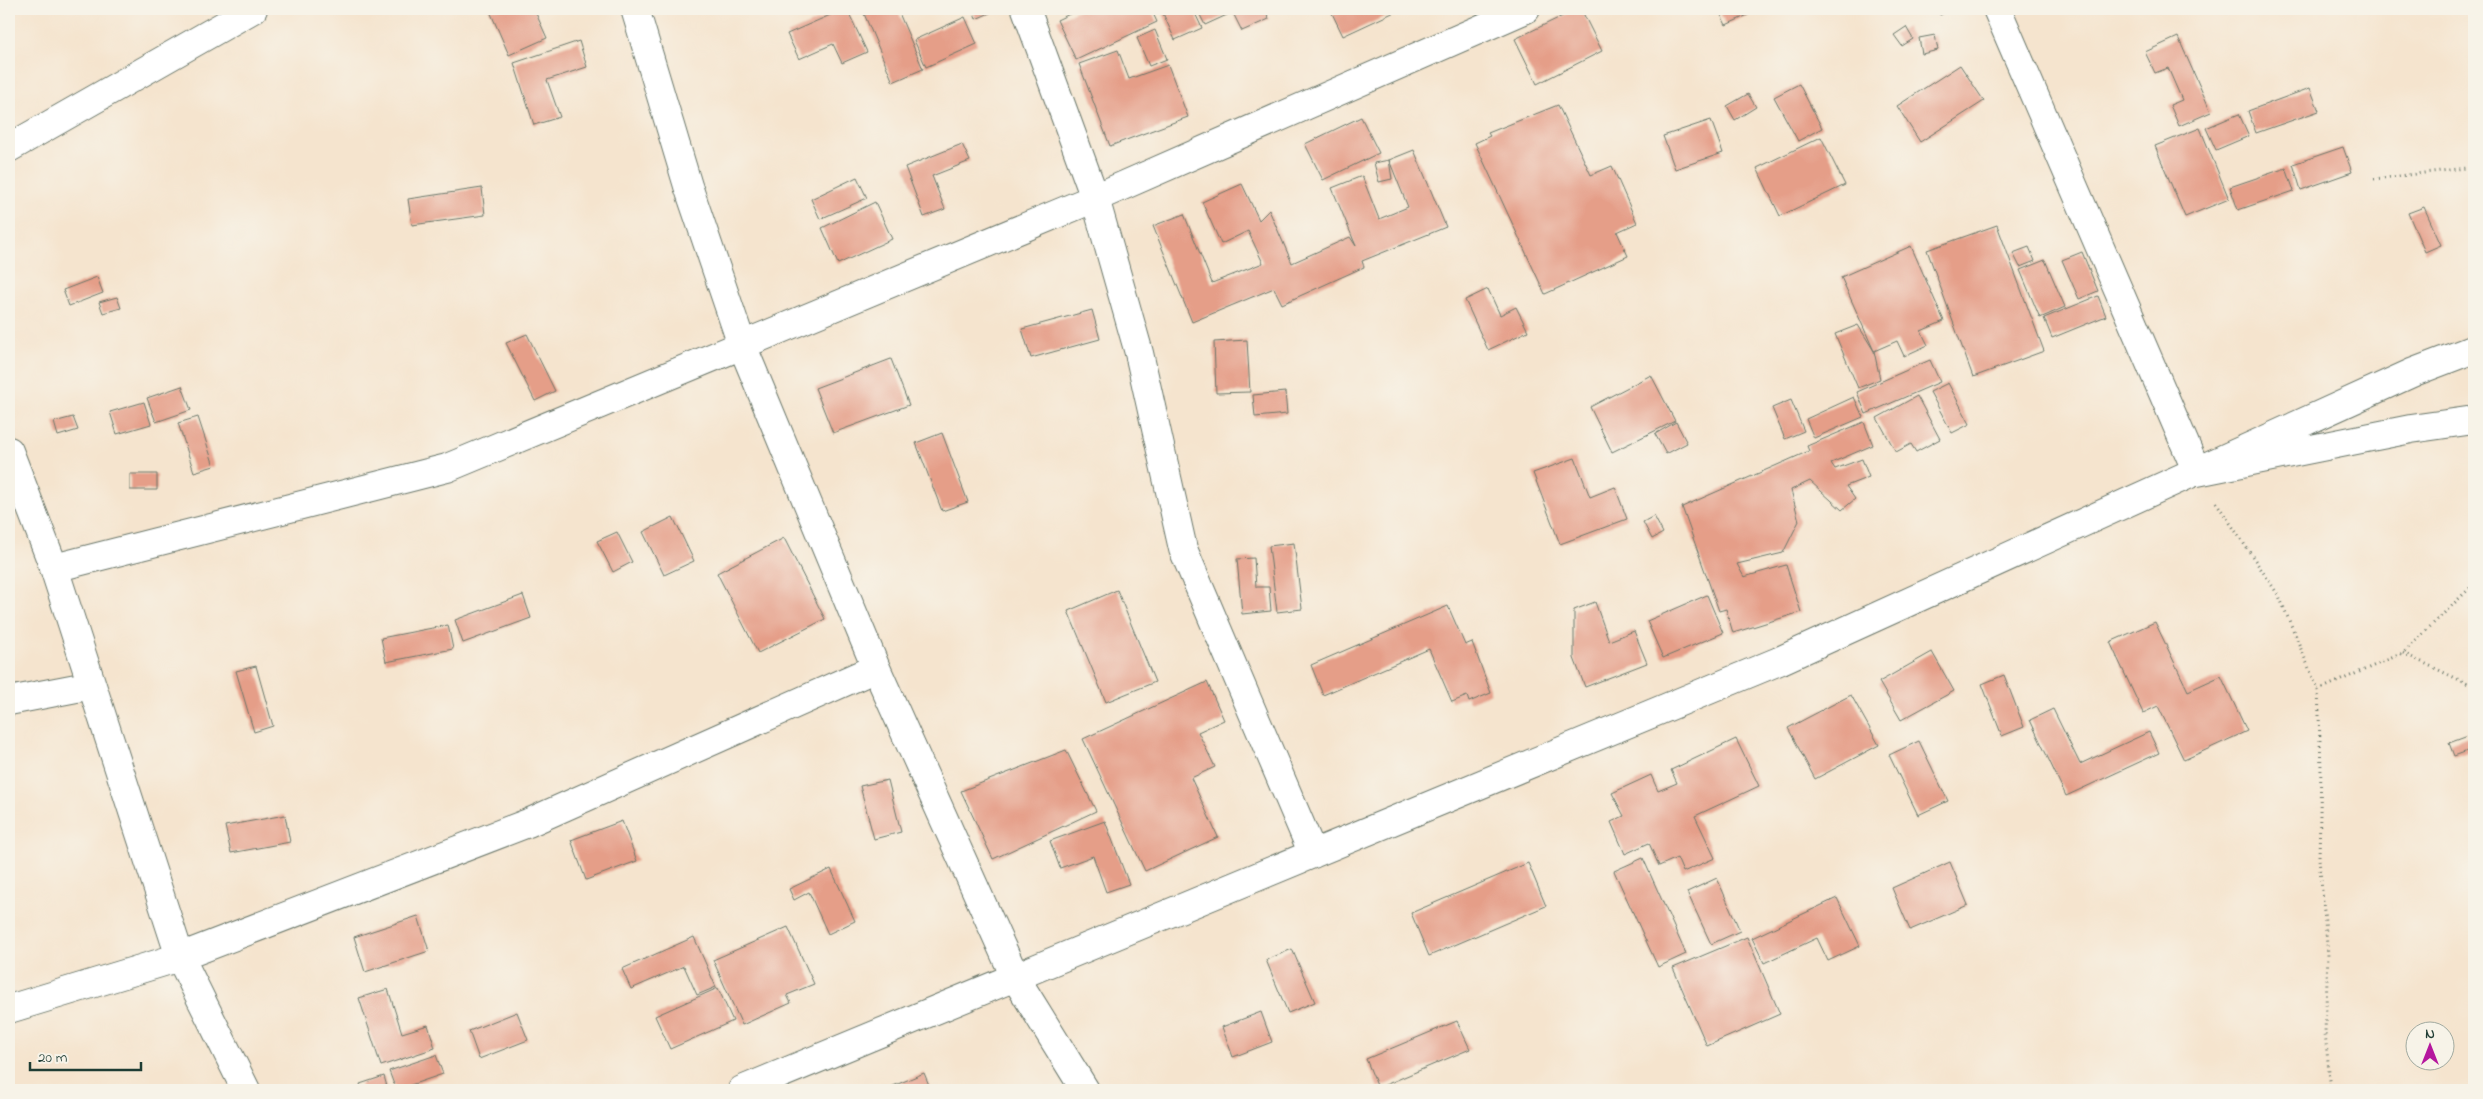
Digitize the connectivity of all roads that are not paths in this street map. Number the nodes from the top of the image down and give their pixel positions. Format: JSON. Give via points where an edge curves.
{"nodes":[{"id":1,"x":253,"y":9,"type":"edge"},
{"id":2,"x":635,"y":9,"type":"edge"},
{"id":3,"x":1026,"y":9,"type":"edge"},
{"id":4,"x":1526,"y":9,"type":"edge"},
{"id":5,"x":1997,"y":9,"type":"edge"},
{"id":6,"x":9,"y":148,"type":"edge"},
{"id":7,"x":1095,"y":198,"type":"junction"},
{"id":8,"x":742,"y":345,"type":"junction"},
{"id":9,"x":2474,"y":349,"type":"edge"},
{"id":10,"x":2474,"y":420,"type":"edge"},
{"id":11,"x":9,"y":451,"type":"edge"},
{"id":12,"x":2197,"y":472,"type":"junction"},
{"id":13,"x":54,"y":568,"type":"junction"},
{"id":14,"x":876,"y":668,"type":"junction"},
{"id":15,"x":92,"y":685,"type":"junction"},
{"id":16,"x":9,"y":701,"type":"edge"},
{"id":17,"x":1313,"y":854,"type":"junction"},
{"id":18,"x":180,"y":957,"type":"junction"},
{"id":19,"x":1015,"y":977,"type":"junction"},
{"id":20,"x":9,"y":1009,"type":"edge"},
{"id":21,"x":246,"y":1090,"type":"edge"},
{"id":22,"x":742,"y":1090,"type":"edge"},
{"id":23,"x":1085,"y":1090,"type":"edge"}],
"edges":[{"from":1,"to":6,"type":"street"},
{"from":2,"to":8,"type":"street","via":[[688,186]]},
{"from":3,"to":7,"type":"street"},
{"from":4,"to":7,"type":"street"},
{"from":5,"to":12,"type":"street"},
{"from":7,"to":8,"type":"street"},
{"from":7,"to":17,"type":"street","via":[[1139,353],[1183,549]]},
{"from":8,"to":13,"type":"street","via":[[447,468]]},
{"from":8,"to":14,"type":"street"},
{"from":9,"to":12,"type":"street","via":[[2414,372]]},
{"from":10,"to":12,"type":"street","via":[[2411,429]]},
{"from":11,"to":13,"type":"street"},
{"from":12,"to":17,"type":"street","via":[[1779,661]]},
{"from":13,"to":15,"type":"street"},
{"from":14,"to":18,"type":"street","via":[[528,823]]},
{"from":14,"to":19,"type":"street"},
{"from":15,"to":16,"type":"street"},
{"from":15,"to":18,"type":"street"},
{"from":17,"to":19,"type":"street"},
{"from":18,"to":20,"type":"street"},
{"from":18,"to":21,"type":"street"},
{"from":19,"to":22,"type":"street"},
{"from":19,"to":23,"type":"street"}]}
